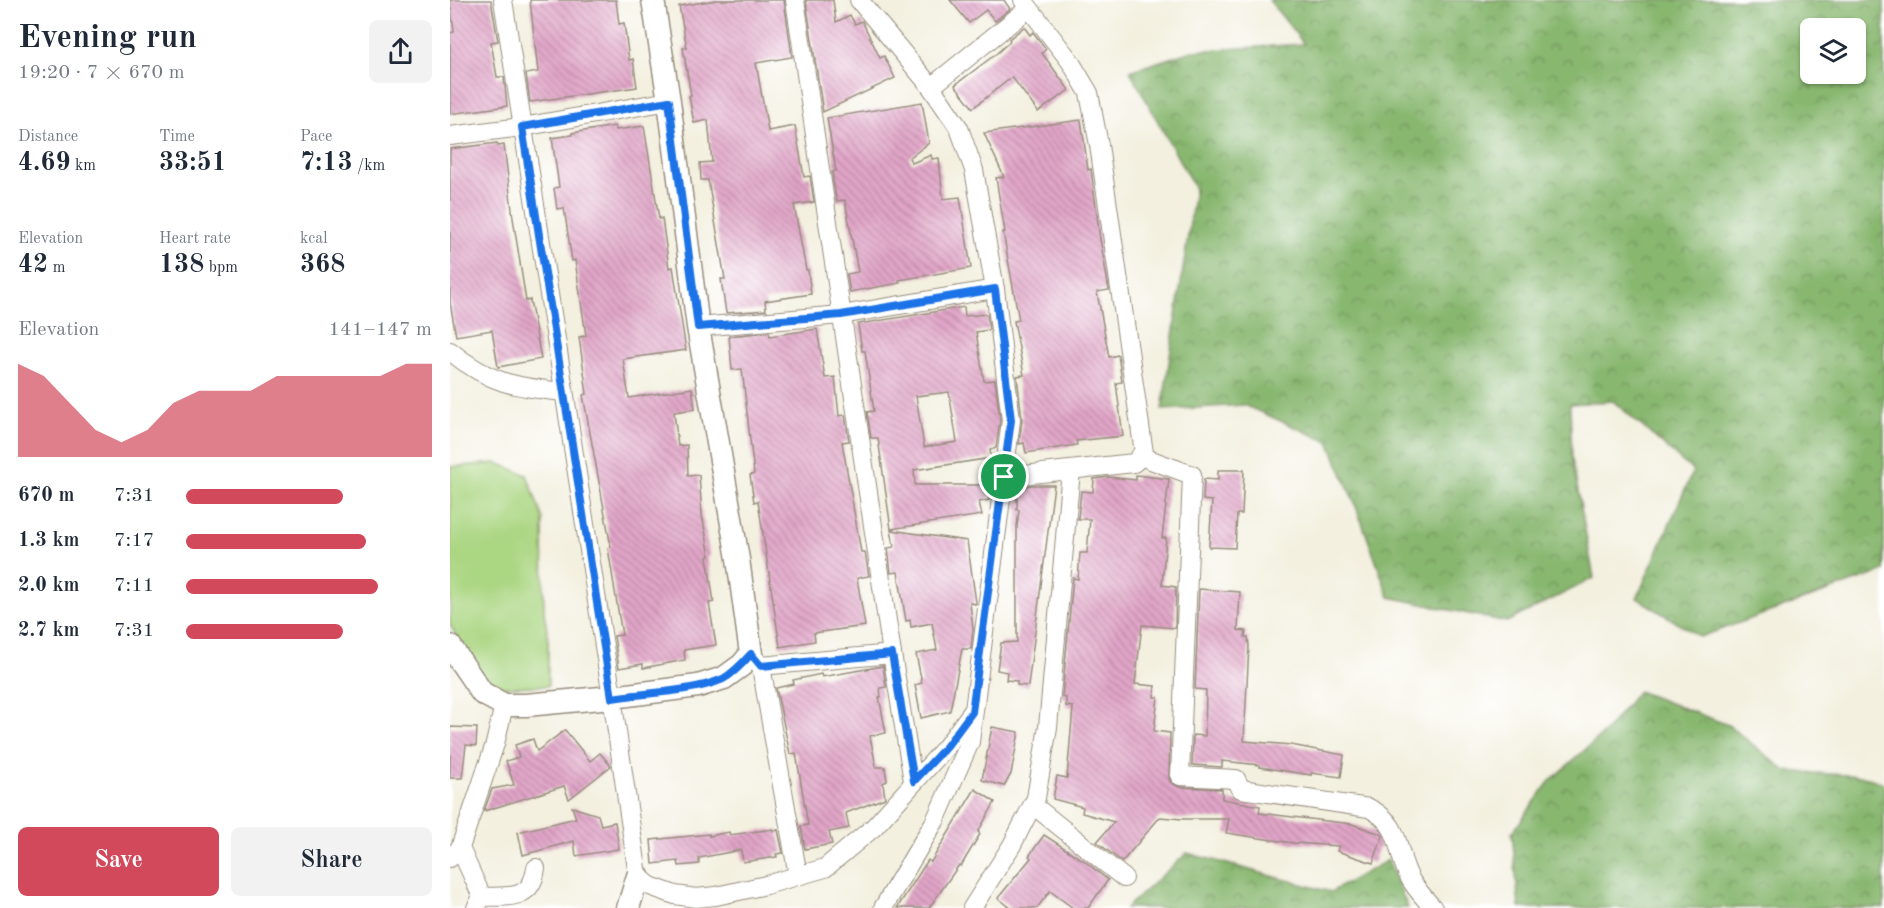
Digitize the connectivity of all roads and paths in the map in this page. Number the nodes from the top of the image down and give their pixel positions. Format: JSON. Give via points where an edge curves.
{"nodes":[{"id":1,"x":502,"y":0,"type":"edge"},
{"id":2,"x":653,"y":0,"type":"edge"},
{"id":3,"x":795,"y":0,"type":"edge"},
{"id":4,"x":859,"y":0,"type":"edge"},
{"id":5,"x":1026,"y":4,"type":"edge"},
{"id":6,"x":931,"y":87,"type":"junction"},
{"id":7,"x":669,"y":101,"type":"junction"},
{"id":8,"x":522,"y":127,"type":"junction"},
{"id":9,"x":450,"y":136,"type":"edge"},
{"id":10,"x":995,"y":289,"type":"junction"},
{"id":11,"x":841,"y":315,"type":"junction"},
{"id":12,"x":698,"y":327,"type":"junction"},
{"id":13,"x":450,"y":351,"type":"edge"},
{"id":14,"x":563,"y":392,"type":"junction"},
{"id":15,"x":1140,"y":456,"type":"junction"},
{"id":16,"x":1071,"y":470,"type":"junction"},
{"id":17,"x":1004,"y":477,"type":"junction"},
{"id":18,"x":450,"y":646,"type":"edge"},
{"id":19,"x":892,"y":654,"type":"junction"},
{"id":20,"x":756,"y":660,"type":"junction"},
{"id":21,"x":612,"y":698,"type":"junction"},
{"id":22,"x":504,"y":705,"type":"junction"},
{"id":23,"x":972,"y":712,"type":"junction"},
{"id":24,"x":914,"y":781,"type":"junction"},
{"id":25,"x":1033,"y":805,"type":"junction"},
{"id":26,"x":455,"y":853,"type":"edge"},
{"id":27,"x":536,"y":868,"type":"dead end"},
{"id":28,"x":638,"y":876,"type":"junction"},
{"id":29,"x":798,"y":876,"type":"junction"},
{"id":30,"x":1124,"y":878,"type":"dead end"},
{"id":31,"x":479,"y":903,"type":"edge"},
{"id":32,"x":628,"y":908,"type":"edge"},
{"id":33,"x":883,"y":908,"type":"edge"},
{"id":34,"x":972,"y":908,"type":"edge"},
{"id":35,"x":1433,"y":908,"type":"edge"}],
"edges":[{"from":1,"to":8,"type":"street"},
{"from":2,"to":7,"type":"street"},
{"from":3,"to":11,"type":"street"},
{"from":4,"to":6,"type":"street"},
{"from":5,"to":6,"type":"street"},
{"from":5,"to":15,"type":"street","via":[[1089,93],[1144,453]]},
{"from":6,"to":10,"type":"street","via":[[959,128],[974,170]]},
{"from":7,"to":8,"type":"street"},
{"from":7,"to":12,"type":"street"},
{"from":8,"to":9,"type":"street"},
{"from":8,"to":14,"type":"street"},
{"from":10,"to":11,"type":"street"},
{"from":10,"to":17,"type":"street","via":[[1011,420]]},
{"from":11,"to":12,"type":"street"},
{"from":11,"to":19,"type":"street"},
{"from":12,"to":20,"type":"street"},
{"from":13,"to":14,"type":"street","via":[[471,368],[499,381],[527,389]]},
{"from":14,"to":21,"type":"street"},
{"from":15,"to":16,"type":"street","via":[[1134,463]]},
{"from":15,"to":35,"type":"street","via":[[1192,475],[1180,776],[1236,779],[1241,789],[1370,808],[1382,814],[1393,828],[1411,881]]},
{"from":16,"to":17,"type":"street"},
{"from":16,"to":25,"type":"street","via":[[1048,727]]},
{"from":17,"to":23,"type":"street"},
{"from":18,"to":22,"type":"street","via":[[482,693]]},
{"from":19,"to":20,"type":"street"},
{"from":19,"to":24,"type":"street"},
{"from":20,"to":21,"type":"street","via":[[724,678],[698,686]]},
{"from":20,"to":29,"type":"street"},
{"from":21,"to":22,"type":"street"},
{"from":21,"to":28,"type":"street"},
{"from":22,"to":26,"type":"street","via":[[495,744]]},
{"from":23,"to":24,"type":"street"},
{"from":23,"to":33,"type":"street","via":[[969,742],[949,792]]},
{"from":24,"to":29,"type":"street","via":[[874,826],[825,868]]},
{"from":25,"to":30,"type":"street"},
{"from":25,"to":34,"type":"street"},
{"from":26,"to":31,"type":"street"},
{"from":27,"to":31,"type":"street","via":[[531,886],[521,894]]},
{"from":28,"to":29,"type":"street","via":[[650,886],[696,898]]},
{"from":28,"to":32,"type":"street"}]}
